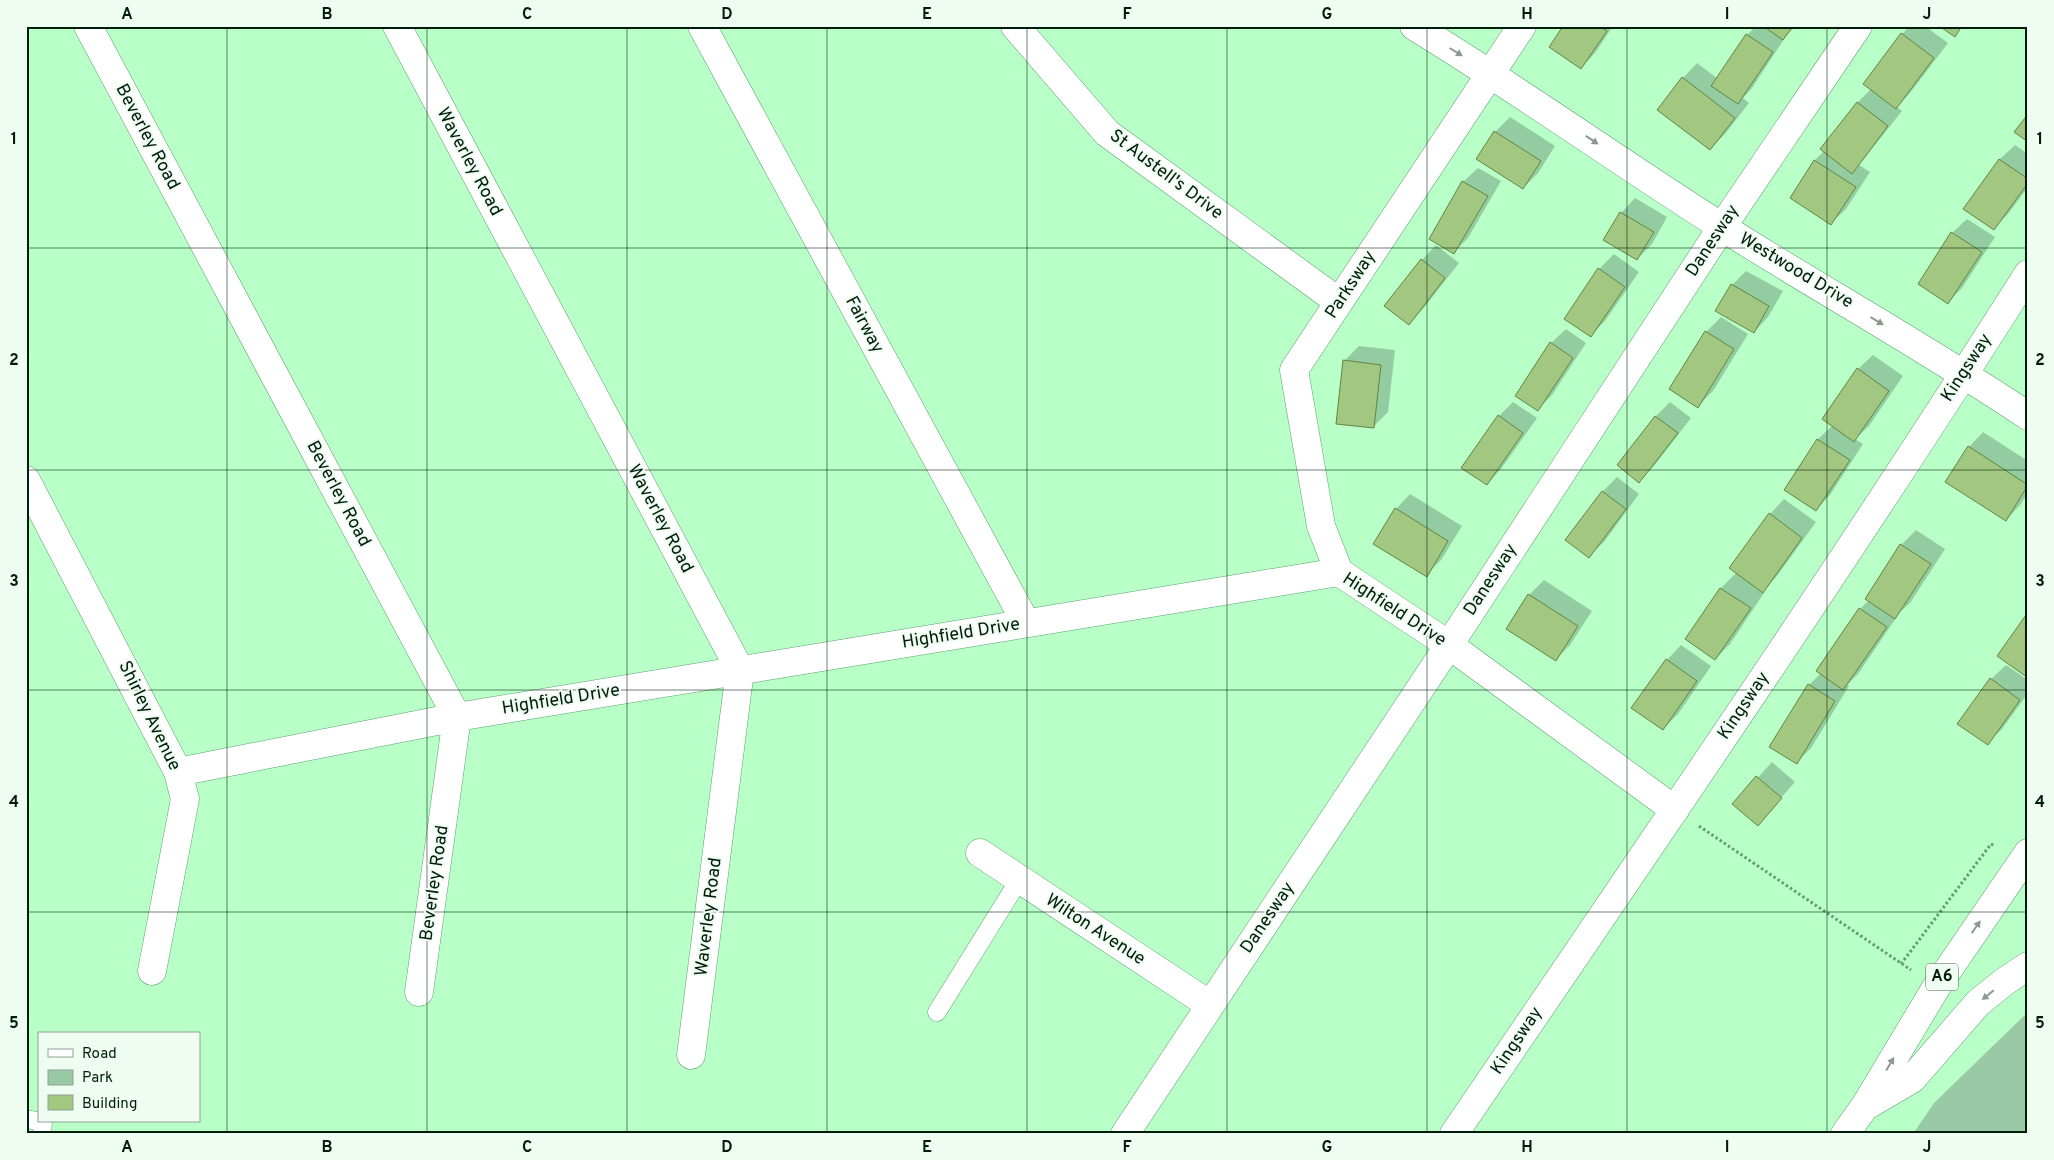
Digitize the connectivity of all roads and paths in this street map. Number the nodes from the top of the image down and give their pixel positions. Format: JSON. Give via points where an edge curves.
{"nodes":[{"id":1,"x":88,"y":26,"type":"edge"},
{"id":2,"x":397,"y":26,"type":"edge"},
{"id":3,"x":702,"y":26,"type":"edge"},
{"id":4,"x":1014,"y":26,"type":"edge"},
{"id":5,"x":1414,"y":26,"type":"edge"},
{"id":6,"x":1522,"y":26,"type":"edge"},
{"id":7,"x":1858,"y":26,"type":"edge"},
{"id":8,"x":1491,"y":73,"type":"junction"},
{"id":9,"x":1722,"y":227,"type":"junction"},
{"id":10,"x":2028,"y":274,"type":"edge"},
{"id":11,"x":1339,"y":302,"type":"junction"},
{"id":12,"x":1964,"y":373,"type":"junction"},
{"id":13,"x":2028,"y":416,"type":"edge"},
{"id":14,"x":26,"y":480,"type":"edge"},
{"id":15,"x":1339,"y":572,"type":"junction"},
{"id":16,"x":1026,"y":623,"type":"junction"},
{"id":17,"x":1449,"y":645,"type":"junction"},
{"id":18,"x":740,"y":670,"type":"junction"},
{"id":19,"x":458,"y":717,"type":"junction"},
{"id":20,"x":178,"y":772,"type":"junction"},
{"id":21,"x":1675,"y":810,"type":"junction"},
{"id":22,"x":1991,"y":844,"type":"dead end"},
{"id":23,"x":980,"y":853,"type":"dead end"},
{"id":24,"x":2028,"y":853,"type":"edge"},
{"id":25,"x":1019,"y":880,"type":"junction"},
{"id":26,"x":1901,"y":964,"type":"junction"},
{"id":27,"x":2028,"y":966,"type":"edge"},
{"id":28,"x":152,"y":971,"type":"dead end"},
{"id":29,"x":1937,"y":986,"type":"junction"},
{"id":30,"x":419,"y":992,"type":"dead end"},
{"id":31,"x":1210,"y":1005,"type":"junction"},
{"id":32,"x":937,"y":1012,"type":"dead end"},
{"id":33,"x":691,"y":1055,"type":"dead end"},
{"id":34,"x":1865,"y":1106,"type":"junction"},
{"id":35,"x":1125,"y":1134,"type":"edge"},
{"id":36,"x":1454,"y":1134,"type":"edge"},
{"id":37,"x":1845,"y":1134,"type":"edge"}],
"edges":[{"from":1,"to":19,"type":"street","name":"Beverley Road"},
{"from":2,"to":18,"type":"street","name":"Waverley Road"},
{"from":3,"to":16,"type":"street","name":"Fairway"},
{"from":4,"to":11,"type":"street","name":"St Austell's Drive","via":[[1107,133]]},
{"from":5,"to":8,"type":"street","name":"Westwood Drive","one_way":true},
{"from":6,"to":8,"type":"street","name":"Parksway"},
{"from":7,"to":9,"type":"street","name":"Danesway"},
{"from":8,"to":9,"type":"street","name":"Westwood Drive","one_way":true},
{"from":8,"to":11,"type":"street","name":"Parksway"},
{"from":9,"to":12,"type":"street","name":"Westwood Drive","one_way":true},
{"from":9,"to":17,"type":"street","name":"Danesway"},
{"from":10,"to":12,"type":"street","name":"Kingsway"},
{"from":11,"to":15,"type":"street","name":"Parksway","via":[[1294,370],[1320,526]]},
{"from":12,"to":13,"type":"street","name":"Westwood Drive"},
{"from":12,"to":21,"type":"street","name":"Kingsway"},
{"from":14,"to":20,"type":"street","name":"Shirley Avenue"},
{"from":15,"to":16,"type":"street","name":"Highfield Drive"},
{"from":15,"to":17,"type":"street","name":"Highfield Drive"},
{"from":16,"to":18,"type":"street","name":"Highfield Drive"},
{"from":17,"to":21,"type":"street","name":"Highfield Drive"},
{"from":17,"to":31,"type":"street","name":"Danesway"},
{"from":18,"to":19,"type":"street","name":"Highfield Drive"},
{"from":18,"to":33,"type":"street","name":"Waverley Road"},
{"from":19,"to":20,"type":"street","name":"Highfield Drive"},
{"from":19,"to":30,"type":"street","name":"Beverley Road"},
{"from":20,"to":28,"type":"street","name":"Shirley Avenue","via":[[185,799]]},
{"from":21,"to":26,"type":"path"},
{"from":21,"to":36,"type":"street","name":"Kingsway"},
{"from":22,"to":26,"type":"path"},
{"from":23,"to":25,"type":"street","name":"Wilton Avenue"},
{"from":29,"to":24,"type":"street","number":"A6","one_way":true},
{"from":25,"to":31,"type":"street","name":"Wilton Avenue"},
{"from":25,"to":32,"type":"lane"},
{"from":26,"to":29,"type":"path"},
{"from":27,"to":34,"type":"street","number":"A6","one_way":true,"via":[[1978,1003],[1912,1079]]},
{"from":34,"to":29,"type":"street","number":"A6","one_way":true},
{"from":31,"to":35,"type":"street","name":"Danesway"},
{"from":34,"to":37,"type":"street","number":"A6"}]}
